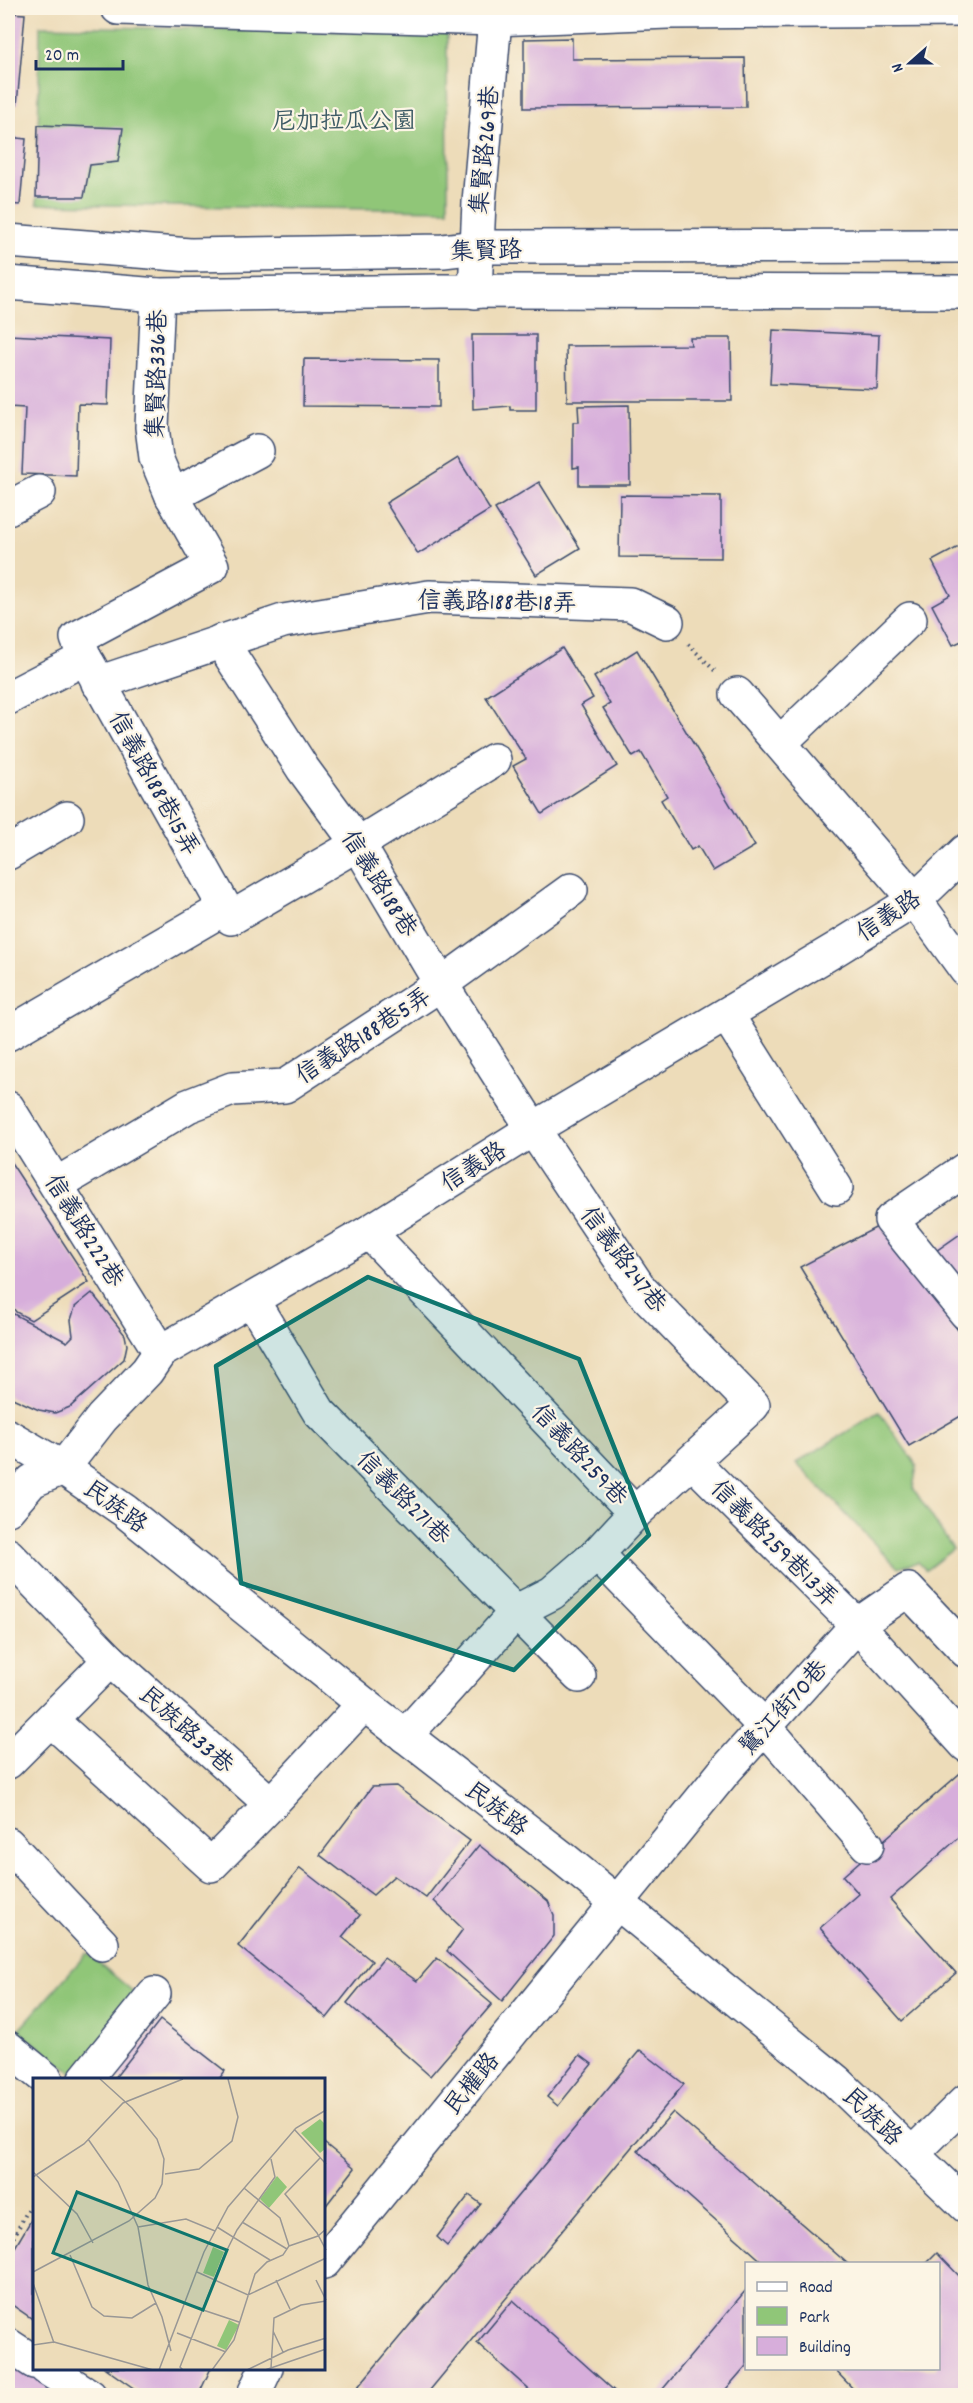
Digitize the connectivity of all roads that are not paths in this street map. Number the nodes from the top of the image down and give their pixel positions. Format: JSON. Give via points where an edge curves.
{"nodes":[{"id":1,"x":128,"y":8,"type":"edge"},
{"id":2,"x":965,"y":9,"type":"edge"},
{"id":3,"x":496,"y":13,"type":"edge"},
{"id":4,"x":8,"y":240,"type":"edge"},
{"id":5,"x":966,"y":246,"type":"edge"},
{"id":6,"x":477,"y":247,"type":"junction"},
{"id":7,"x":8,"y":283,"type":"edge"},
{"id":8,"x":475,"y":292,"type":"junction"},
{"id":9,"x":966,"y":292,"type":"edge"},
{"id":10,"x":158,"y":295,"type":"junction"},
{"id":11,"x":257,"y":451,"type":"dead end"},
{"id":12,"x":39,"y":492,"type":"dead end"},
{"id":13,"x":172,"y":496,"type":"junction"},
{"id":14,"x":8,"y":508,"type":"edge"},
{"id":15,"x":910,"y":619,"type":"dead end"},
{"id":16,"x":667,"y":622,"type":"road end"},
{"id":17,"x":221,"y":641,"type":"junction"},
{"id":18,"x":92,"y":670,"type":"junction"},
{"id":19,"x":737,"y":694,"type":"road end"},
{"id":20,"x":8,"y":698,"type":"edge"},
{"id":21,"x":781,"y":742,"type":"junction"},
{"id":22,"x":494,"y":760,"type":"dead end"},
{"id":23,"x":67,"y":819,"type":"dead end"},
{"id":24,"x":358,"y":844,"type":"junction"},
{"id":25,"x":966,"y":851,"type":"edge"},
{"id":26,"x":8,"y":853,"type":"edge"},
{"id":27,"x":571,"y":890,"type":"dead end"},
{"id":28,"x":915,"y":900,"type":"junction"},
{"id":29,"x":225,"y":908,"type":"junction"},
{"id":30,"x":966,"y":969,"type":"edge"},
{"id":31,"x":441,"y":984,"type":"junction"},
{"id":32,"x":727,"y":1015,"type":"junction"},
{"id":33,"x":8,"y":1035,"type":"edge"},
{"id":34,"x":8,"y":1108,"type":"edge"},
{"id":35,"x":533,"y":1129,"type":"junction"},
{"id":36,"x":966,"y":1169,"type":"edge"},
{"id":37,"x":57,"y":1185,"type":"junction"},
{"id":38,"x":836,"y":1188,"type":"dead end"},
{"id":39,"x":369,"y":1232,"type":"junction"},
{"id":40,"x":252,"y":1300,"type":"junction"},
{"id":41,"x":966,"y":1313,"type":"edge"},
{"id":42,"x":160,"y":1352,"type":"junction"},
{"id":43,"x":8,"y":1436,"type":"edge"},
{"id":44,"x":693,"y":1462,"type":"junction"},
{"id":45,"x":63,"y":1468,"type":"junction"},
{"id":46,"x":8,"y":1509,"type":"edge"},
{"id":47,"x":635,"y":1513,"type":"junction"},
{"id":48,"x":597,"y":1554,"type":"junction"},
{"id":49,"x":8,"y":1555,"type":"edge"},
{"id":50,"x":517,"y":1611,"type":"junction"},
{"id":51,"x":858,"y":1625,"type":"junction"},
{"id":52,"x":966,"y":1651,"type":"edge"},
{"id":53,"x":110,"y":1660,"type":"junction"},
{"id":54,"x":579,"y":1676,"type":"dead end"},
{"id":55,"x":364,"y":1704,"type":"junction"},
{"id":56,"x":51,"y":1720,"type":"junction"},
{"id":57,"x":766,"y":1728,"type":"junction"},
{"id":58,"x":405,"y":1736,"type":"junction"},
{"id":59,"x":966,"y":1745,"type":"edge"},
{"id":60,"x":8,"y":1762,"type":"edge"},
{"id":61,"x":271,"y":1804,"type":"junction"},
{"id":62,"x":8,"y":1844,"type":"edge"},
{"id":63,"x":867,"y":1845,"type":"dead end"},
{"id":64,"x":617,"y":1903,"type":"junction"},
{"id":65,"x":102,"y":1944,"type":"dead end"},
{"id":66,"x":154,"y":1994,"type":"dead end"},
{"id":67,"x":8,"y":2048,"type":"edge"},
{"id":68,"x":45,"y":2078,"type":"edge"},
{"id":69,"x":87,"y":2078,"type":"edge"},
{"id":70,"x":966,"y":2101,"type":"edge"},
{"id":71,"x":912,"y":2154,"type":"junction"},
{"id":72,"x":966,"y":2205,"type":"edge"},
{"id":73,"x":326,"y":2260,"type":"edge"},
{"id":74,"x":8,"y":2345,"type":"edge"},
{"id":75,"x":33,"y":2361,"type":"edge"},
{"id":76,"x":49,"y":2370,"type":"edge"},
{"id":77,"x":265,"y":2370,"type":"edge"},
{"id":78,"x":90,"y":2396,"type":"edge"},
{"id":79,"x":253,"y":2396,"type":"edge"}],
"edges":[{"from":1,"to":3,"type":"street"},
{"from":2,"to":3,"type":"street"},
{"from":3,"to":6,"type":"street","name":"集賢路269巷"},
{"from":4,"to":6,"type":"street","name":"集賢路","via":[[190,255],[443,251]]},
{"from":5,"to":6,"type":"street","name":"集賢路"},
{"from":6,"to":8,"type":"street","name":"集賢路269巷"},
{"from":7,"to":10,"type":"street","name":"集賢路"},
{"from":8,"to":9,"type":"street","name":"集賢路"},
{"from":8,"to":10,"type":"street","name":"集賢路"},
{"from":10,"to":13,"type":"street","name":"集賢路336巷","via":[[152,427],[156,458]]},
{"from":11,"to":13,"type":"street"},
{"from":12,"to":14,"type":"street"},
{"from":13,"to":18,"type":"street","name":"集賢路336巷","via":[[212,566],[77,638]]},
{"from":15,"to":21,"type":"street"},
{"from":16,"to":17,"type":"street","name":"信義路188巷18弄","via":[[630,604],[429,597],[283,621]]},
{"from":17,"to":18,"type":"street","name":"信義路188巷18弄"},
{"from":17,"to":24,"type":"street","name":"信義路188巷","via":[[303,769]]},
{"from":18,"to":20,"type":"street","name":"信義路188巷18弄"},
{"from":18,"to":29,"type":"street","name":"信義路188巷15弄"},
{"from":19,"to":21,"type":"street"},
{"from":21,"to":28,"type":"street"},
{"from":22,"to":24,"type":"street"},
{"from":23,"to":26,"type":"street"},
{"from":24,"to":29,"type":"street","via":[[231,918]]},
{"from":24,"to":31,"type":"street","name":"信義路188巷"},
{"from":25,"to":28,"type":"street","name":"信義路"},
{"from":27,"to":31,"type":"street","name":"信義路188巷5弄"},
{"from":28,"to":30,"type":"street"},
{"from":28,"to":32,"type":"street","name":"信義路"},
{"from":29,"to":33,"type":"street"},
{"from":31,"to":35,"type":"street","name":"信義路188巷"},
{"from":31,"to":37,"type":"street","name":"信義路188巷5弄","via":[[285,1086],[232,1089],[188,1106]]},
{"from":32,"to":35,"type":"street","name":"信義路"},
{"from":32,"to":38,"type":"street"},
{"from":34,"to":37,"type":"street","name":"信義路222巷"},
{"from":35,"to":39,"type":"street","name":"信義路"},
{"from":35,"to":44,"type":"street","name":"信義路247巷","via":[[641,1290],[753,1405]]},
{"from":36,"to":41,"type":"street","via":[[891,1220]]},
{"from":37,"to":42,"type":"street","name":"信義路222巷"},
{"from":39,"to":40,"type":"street","name":"信義路"},
{"from":39,"to":47,"type":"street","name":"信義路259巷"},
{"from":40,"to":42,"type":"street","name":"信義路"},
{"from":40,"to":50,"type":"street","name":"信義路271巷","via":[[319,1412]]},
{"from":42,"to":45,"type":"street","name":"信義路"},
{"from":43,"to":45,"type":"street","name":"民族路"},
{"from":44,"to":47,"type":"street"},
{"from":44,"to":51,"type":"street","name":"信義路259巷13弄"},
{"from":45,"to":46,"type":"street","name":"信義路","via":[[32,1481]]},
{"from":45,"to":55,"type":"street","name":"民族路","via":[[125,1511]]},
{"from":47,"to":48,"type":"street","name":"信義路259巷"},
{"from":48,"to":50,"type":"street","name":"信義路259巷","via":[[552,1593]]},
{"from":48,"to":57,"type":"street"},
{"from":49,"to":53,"type":"street","name":"民族路33巷"},
{"from":50,"to":54,"type":"street","name":"信義路271巷"},
{"from":50,"to":58,"type":"street"},
{"from":51,"to":52,"type":"street","name":"鷺江街70巷","via":[[908,1590]]},
{"from":51,"to":57,"type":"street","name":"鷺江街70巷"},
{"from":51,"to":59,"type":"street","name":"信義路259巷13弄"},
{"from":53,"to":56,"type":"street"},
{"from":53,"to":61,"type":"street","name":"民族路33巷"},
{"from":55,"to":58,"type":"street","name":"民族路"},
{"from":55,"to":61,"type":"street"},
{"from":56,"to":60,"type":"street"},
{"from":56,"to":61,"type":"street","via":[[211,1865]]},
{"from":57,"to":63,"type":"street"},
{"from":57,"to":64,"type":"street","name":"鷺江街70巷","via":[[723,1773]]},
{"from":58,"to":64,"type":"street","name":"民族路"},
{"from":62,"to":65,"type":"street"},
{"from":64,"to":71,"type":"street","name":"民族路","via":[[836,2081]]},
{"from":64,"to":73,"type":"street","name":"民權路"},
{"from":66,"to":69,"type":"street"},
{"from":67,"to":68,"type":"street"},
{"from":70,"to":71,"type":"street"},
{"from":71,"to":72,"type":"street","name":"民族路"},
{"from":74,"to":75,"type":"street"},
{"from":76,"to":78,"type":"street"},
{"from":77,"to":79,"type":"street"}]}
